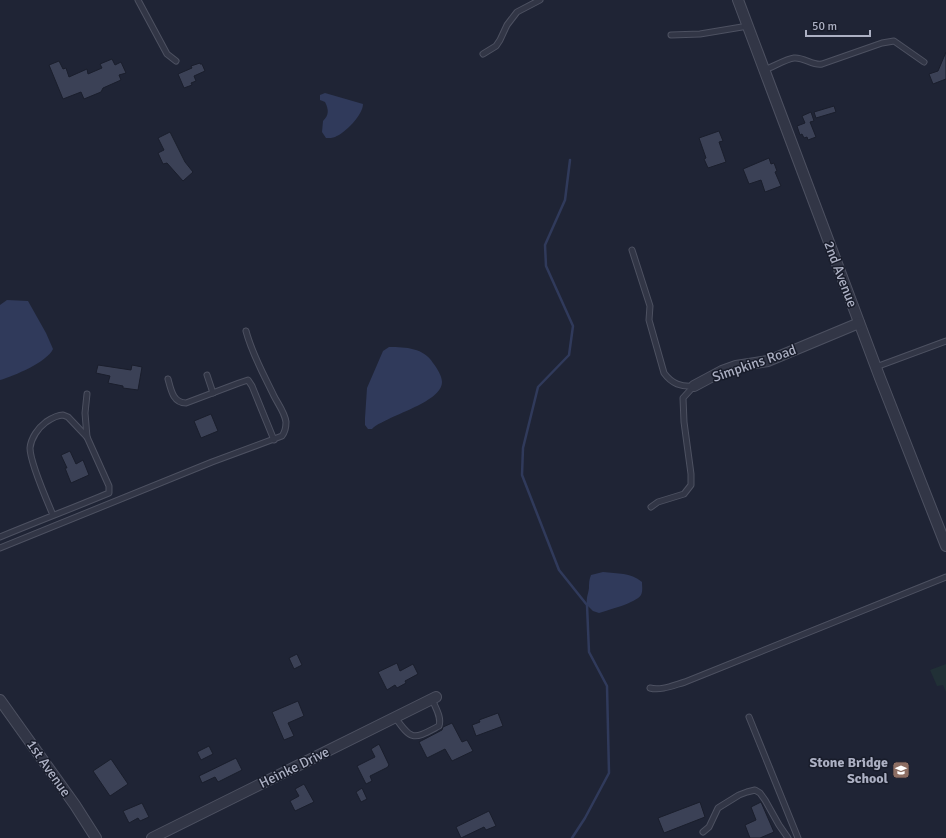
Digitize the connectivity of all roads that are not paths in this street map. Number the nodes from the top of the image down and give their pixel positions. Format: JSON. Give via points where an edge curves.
{"nodes":[{"id":1,"x":138,"y":0,"type":"edge"},
{"id":2,"x":540,"y":0,"type":"edge"},
{"id":3,"x":738,"y":0,"type":"edge"},
{"id":4,"x":748,"y":26,"type":"junction"},
{"id":5,"x":671,"y":35,"type":"dead end"},
{"id":6,"x":483,"y":54,"type":"dead end"},
{"id":7,"x":176,"y":60,"type":"dead end"},
{"id":8,"x":924,"y":62,"type":"dead end"},
{"id":9,"x":764,"y":70,"type":"junction"},
{"id":10,"x":632,"y":250,"type":"dead end"},
{"id":11,"x":859,"y":323,"type":"junction"},
{"id":12,"x":246,"y":331,"type":"dead end"},
{"id":13,"x":946,"y":341,"type":"edge"},
{"id":14,"x":876,"y":367,"type":"junction"},
{"id":15,"x":207,"y":375,"type":"dead end"},
{"id":16,"x":168,"y":379,"type":"dead end"},
{"id":17,"x":694,"y":386,"type":"junction"},
{"id":18,"x":213,"y":393,"type":"junction"},
{"id":19,"x":87,"y":394,"type":"dead end"},
{"id":20,"x":87,"y":437,"type":"junction"},
{"id":21,"x":274,"y":440,"type":"junction"},
{"id":22,"x":652,"y":507,"type":"dead end"},
{"id":23,"x":53,"y":516,"type":"junction"},
{"id":24,"x":0,"y":537,"type":"edge"},
{"id":25,"x":946,"y":546,"type":"edge"},
{"id":26,"x":0,"y":548,"type":"edge"},
{"id":27,"x":946,"y":577,"type":"edge"},
{"id":28,"x":650,"y":688,"type":"dead end"},
{"id":29,"x":434,"y":698,"type":"joint"},
{"id":30,"x":0,"y":700,"type":"edge"},
{"id":31,"x":395,"y":717,"type":"junction"},
{"id":32,"x":749,"y":717,"type":"dead end"},
{"id":33,"x":702,"y":832,"type":"dead end"},
{"id":34,"x":96,"y":838,"type":"edge"},
{"id":35,"x":152,"y":838,"type":"edge"},
{"id":36,"x":788,"y":838,"type":"edge"},
{"id":37,"x":798,"y":838,"type":"edge"}],
"edges":[{"from":1,"to":7,"type":"lane","via":[[167,54]]},
{"from":2,"to":6,"type":"lane","via":[[518,12],[507,25],[496,46]]},
{"from":3,"to":4,"type":"street","name":"2nd Avenue"},
{"from":4,"to":5,"type":"lane","via":[[700,34]]},
{"from":4,"to":9,"type":"street","name":"2nd Avenue"},
{"from":8,"to":9,"type":"lane","via":[[894,41],[822,64],[817,65],[795,58]]},
{"from":9,"to":11,"type":"street","name":"2nd Avenue"},
{"from":10,"to":17,"type":"lane","via":[[650,306],[649,320],[664,373],[669,381],[678,385]]},
{"from":11,"to":14,"type":"street","name":"2nd Avenue"},
{"from":11,"to":17,"type":"street","name":"Simpkins Road","via":[[768,361],[722,371]]},
{"from":12,"to":21,"type":"lane","via":[[286,422],[285,432]]},
{"from":13,"to":14,"type":"lane"},
{"from":14,"to":25,"type":"street","name":"2nd Avenue"},
{"from":15,"to":18,"type":"lane"},
{"from":16,"to":18,"type":"lane","via":[[173,396],[180,403],[192,402]]},
{"from":17,"to":22,"type":"lane","via":[[683,398],[691,485],[684,494],[658,502]]},
{"from":18,"to":21,"type":"lane","via":[[248,380]]},
{"from":19,"to":20,"type":"lane"},
{"from":20,"to":23,"type":"lane","via":[[109,486],[109,493]]},
{"from":20,"to":23,"type":"lane","via":[[63,414],[52,418],[34,435],[30,452]]},
{"from":21,"to":26,"type":"lane","via":[[212,462]]},
{"from":23,"to":24,"type":"lane"},
{"from":27,"to":28,"type":"lane","via":[[685,682],[660,689]]},
{"from":29,"to":31,"type":"street","name":"Heinke Drive"},
{"from":29,"to":31,"type":"lane","via":[[439,726],[421,735],[411,735]]},
{"from":30,"to":34,"type":"street","name":"1st Avenue"},
{"from":31,"to":35,"type":"street","name":"Heinke Drive"},
{"from":32,"to":37,"type":"lane"},
{"from":33,"to":36,"type":"lane","via":[[709,827],[718,808],[739,795],[755,790],[765,800]]}]}
